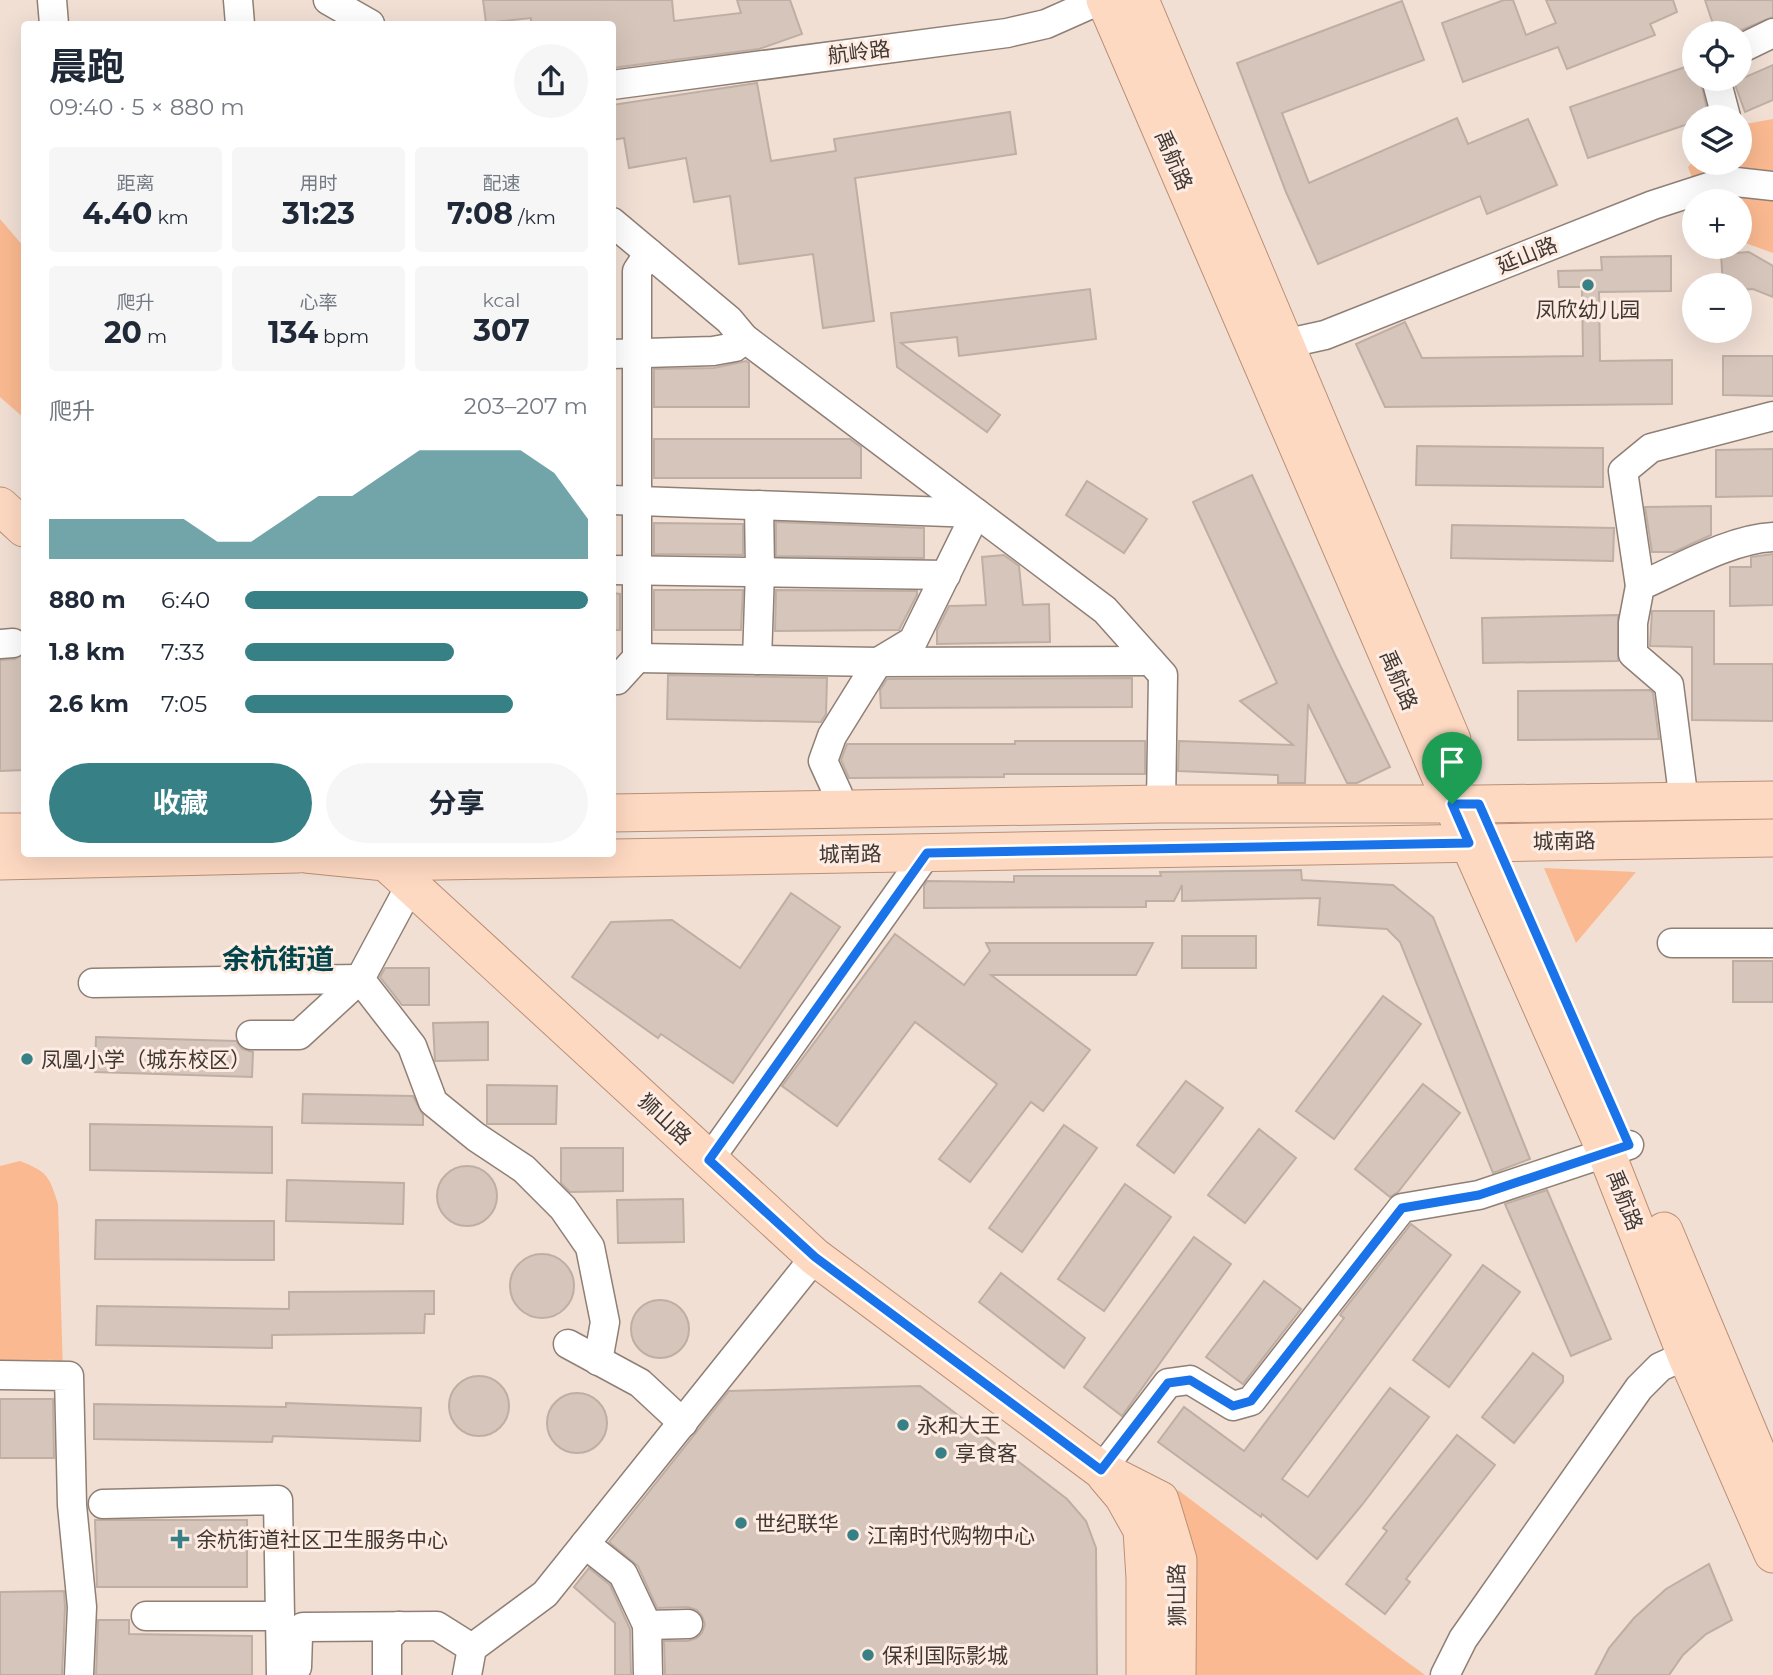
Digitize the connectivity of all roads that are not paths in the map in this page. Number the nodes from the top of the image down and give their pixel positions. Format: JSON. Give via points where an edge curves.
{"nodes":[{"id":1,"x":52,"y":0,"type":"edge"},
{"id":2,"x":238,"y":0,"type":"edge"},
{"id":3,"x":328,"y":0,"type":"edge"},
{"id":4,"x":1103,"y":0,"type":"edge"},
{"id":5,"x":1140,"y":0,"type":"edge"},
{"id":6,"x":54,"y":21,"type":"edge"},
{"id":7,"x":240,"y":21,"type":"edge"},
{"id":8,"x":365,"y":21,"type":"edge"},
{"id":9,"x":1773,"y":33,"type":"edge"},
{"id":10,"x":1752,"y":43,"type":"edge"},
{"id":11,"x":616,"y":84,"type":"edge"},
{"id":12,"x":1738,"y":175,"type":"edge"},
{"id":13,"x":1746,"y":175,"type":"edge"},
{"id":14,"x":1773,"y":186,"type":"edge"},
{"id":15,"x":616,"y":225,"type":"edge"},
{"id":16,"x":649,"y":253,"type":"junction"},
{"id":17,"x":744,"y":338,"type":"junction"},
{"id":18,"x":1284,"y":344,"type":"junction"},
{"id":19,"x":625,"y":353,"type":"edge"},
{"id":20,"x":1773,"y":416,"type":"edge"},
{"id":21,"x":625,"y":500,"type":"edge"},
{"id":22,"x":759,"y":505,"type":"junction"},
{"id":23,"x":0,"y":506,"type":"edge"},
{"id":24,"x":976,"y":513,"type":"junction"},
{"id":25,"x":21,"y":525,"type":"edge"},
{"id":26,"x":1773,"y":537,"type":"edge"},
{"id":27,"x":625,"y":569,"type":"edge"},
{"id":28,"x":760,"y":571,"type":"junction"},
{"id":29,"x":946,"y":575,"type":"junction"},
{"id":30,"x":1640,"y":586,"type":"junction"},
{"id":31,"x":637,"y":658,"type":"junction"},
{"id":32,"x":757,"y":660,"type":"junction"},
{"id":33,"x":1150,"y":661,"type":"junction"},
{"id":34,"x":878,"y":662,"type":"junction"},
{"id":35,"x":616,"y":680,"type":"edge"},
{"id":36,"x":1773,"y":800,"type":"edge"},
{"id":37,"x":1684,"y":802,"type":"junction"},
{"id":38,"x":1161,"y":804,"type":"junction"},
{"id":39,"x":1466,"y":804,"type":"junction"},
{"id":40,"x":832,"y":810,"type":"junction"},
{"id":41,"x":616,"y":813,"type":"edge"},
{"id":42,"x":0,"y":832,"type":"edge"},
{"id":43,"x":21,"y":832,"type":"edge"},
{"id":44,"x":1773,"y":838,"type":"edge"},
{"id":45,"x":1482,"y":843,"type":"junction"},
{"id":46,"x":927,"y":853,"type":"junction"},
{"id":47,"x":170,"y":857,"type":"edge"},
{"id":48,"x":326,"y":857,"type":"edge"},
{"id":49,"x":0,"y":861,"type":"edge"},
{"id":50,"x":391,"y":867,"type":"edge"},
{"id":51,"x":1672,"y":943,"type":"dead end"},
{"id":52,"x":1773,"y":943,"type":"edge"},
{"id":53,"x":360,"y":979,"type":"junction"},
{"id":54,"x":93,"y":983,"type":"dead end"},
{"id":55,"x":251,"y":1035,"type":"dead end"},
{"id":56,"x":1618,"y":1149,"type":"junction"},
{"id":57,"x":709,"y":1160,"type":"junction"},
{"id":58,"x":815,"y":1257,"type":"junction"},
{"id":59,"x":568,"y":1344,"type":"dead end"},
{"id":60,"x":1698,"y":1350,"type":"junction"},
{"id":61,"x":598,"y":1361,"type":"junction"},
{"id":62,"x":0,"y":1375,"type":"edge"},
{"id":63,"x":683,"y":1423,"type":"junction"},
{"id":64,"x":1101,"y":1470,"type":"junction"},
{"id":65,"x":1773,"y":1491,"type":"edge"},
{"id":66,"x":103,"y":1504,"type":"dead end"},
{"id":67,"x":585,"y":1544,"type":"junction"},
{"id":68,"x":1773,"y":1554,"type":"edge"},
{"id":69,"x":146,"y":1616,"type":"dead end"},
{"id":70,"x":280,"y":1616,"type":"junction"},
{"id":71,"x":688,"y":1624,"type":"dead end"},
{"id":72,"x":647,"y":1625,"type":"junction"},
{"id":73,"x":399,"y":1626,"type":"junction"},
{"id":74,"x":470,"y":1662,"type":"edge"},
{"id":75,"x":79,"y":1675,"type":"edge"},
{"id":76,"x":281,"y":1675,"type":"edge"},
{"id":77,"x":297,"y":1675,"type":"edge"},
{"id":78,"x":387,"y":1675,"type":"edge"},
{"id":79,"x":648,"y":1675,"type":"edge"},
{"id":80,"x":1145,"y":1675,"type":"edge"},
{"id":81,"x":1177,"y":1675,"type":"edge"},
{"id":82,"x":1445,"y":1675,"type":"edge"}],
"edges":[{"from":1,"to":6,"type":"street"},
{"from":2,"to":7,"type":"street"},
{"from":3,"to":8,"type":"street"},
{"from":4,"to":11,"type":"street","name":"航岭路","via":[[1046,24],[1007,33]]},
{"from":4,"to":39,"type":"main road","name":"禹航路"},
{"from":5,"to":18,"type":"main road","name":"禹航路"},
{"from":9,"to":10,"type":"street"},
{"from":12,"to":18,"type":"street","name":"延山路","via":[[1325,335]]},
{"from":13,"to":14,"type":"street","name":"延山路"},
{"from":15,"to":16,"type":"street"},
{"from":16,"to":17,"type":"street"},
{"from":16,"to":19,"type":"street","via":[[637,271]]},
{"from":17,"to":19,"type":"street","via":[[735,346],[713,351]]},
{"from":17,"to":24,"type":"street"},
{"from":18,"to":39,"type":"main road","name":"禹航路"},
{"from":19,"to":21,"type":"street"},
{"from":20,"to":30,"type":"street","via":[[1651,448],[1623,471]]},
{"from":21,"to":22,"type":"street"},
{"from":21,"to":27,"type":"street"},
{"from":22,"to":24,"type":"street"},
{"from":22,"to":28,"type":"street"},
{"from":23,"to":25,"type":"main road"},
{"from":24,"to":29,"type":"street"},
{"from":24,"to":33,"type":"street","via":[[1105,610]]},
{"from":26,"to":30,"type":"street","via":[[1724,549]]},
{"from":27,"to":28,"type":"street"},
{"from":27,"to":31,"type":"street"},
{"from":28,"to":29,"type":"street"},
{"from":28,"to":32,"type":"street"},
{"from":29,"to":34,"type":"street","via":[[913,641]]},
{"from":30,"to":37,"type":"street","via":[[1633,654],[1669,685]]},
{"from":31,"to":32,"type":"street"},
{"from":31,"to":35,"type":"street"},
{"from":32,"to":34,"type":"street"},
{"from":33,"to":34,"type":"street"},
{"from":33,"to":38,"type":"street","via":[[1163,675]]},
{"from":34,"to":40,"type":"street","via":[[832,736],[823,761],[838,794]]},
{"from":36,"to":37,"type":"main road","name":"城南路"},
{"from":37,"to":39,"type":"main road","name":"城南路"},
{"from":38,"to":39,"type":"main road","name":"城南路"},
{"from":38,"to":40,"type":"main road","name":"城南路"},
{"from":39,"to":45,"type":"main road","name":"禹航路"},
{"from":40,"to":41,"type":"main road","name":"城南路"},
{"from":42,"to":43,"type":"main road"},
{"from":44,"to":45,"type":"main road","name":"城南路"},
{"from":45,"to":46,"type":"main road","name":"城南路"},
{"from":45,"to":56,"type":"main road","name":"禹航路"},
{"from":46,"to":50,"type":"main road","name":"城南路"},
{"from":46,"to":57,"type":"street"},
{"from":47,"to":49,"type":"main road"},
{"from":48,"to":50,"type":"main road","name":"城南路"},
{"from":50,"to":53,"type":"street"},
{"from":50,"to":57,"type":"main road","name":"狮山路"},
{"from":51,"to":52,"type":"street"},
{"from":53,"to":54,"type":"street"},
{"from":53,"to":55,"type":"street","via":[[299,1035]]},
{"from":53,"to":61,"type":"street","via":[[412,1046],[433,1102],[524,1169],[564,1208],[590,1247],[605,1322]]},
{"from":56,"to":60,"type":"main road","name":"禹航路"},
{"from":56,"to":64,"type":"street","via":[[1479,1195],[1402,1208],[1251,1401],[1233,1406],[1190,1380],[1168,1383]]},
{"from":57,"to":58,"type":"main road","name":"狮山路"},
{"from":58,"to":63,"type":"street"},
{"from":58,"to":64,"type":"main road","name":"狮山路"},
{"from":59,"to":61,"type":"street"},
{"from":60,"to":65,"type":"main road","name":"禹航路"},
{"from":60,"to":68,"type":"main road","name":"禹航路"},
{"from":60,"to":82,"type":"street","via":[[1660,1367],[1639,1388],[1463,1639]]},
{"from":61,"to":63,"type":"street","via":[[640,1383]]},
{"from":62,"to":75,"type":"street","via":[[69,1376],[72,1505],[82,1607]]},
{"from":63,"to":67,"type":"street"},
{"from":64,"to":80,"type":"main road","name":"狮山路","via":[[1142,1530]]},
{"from":64,"to":81,"type":"main road","name":"狮山路","via":[[1160,1500],[1178,1560]]},
{"from":66,"to":70,"type":"street","via":[[278,1500]]},
{"from":67,"to":72,"type":"street","via":[[623,1574]]},
{"from":67,"to":74,"type":"street","via":[[545,1594]]},
{"from":69,"to":70,"type":"street"},
{"from":70,"to":76,"type":"street"},
{"from":71,"to":72,"type":"street"},
{"from":72,"to":79,"type":"street"},
{"from":73,"to":74,"type":"street","via":[[437,1626]]},
{"from":73,"to":77,"type":"street","via":[[303,1627],[298,1636]]},
{"from":73,"to":78,"type":"street","via":[[387,1639]]}]}
